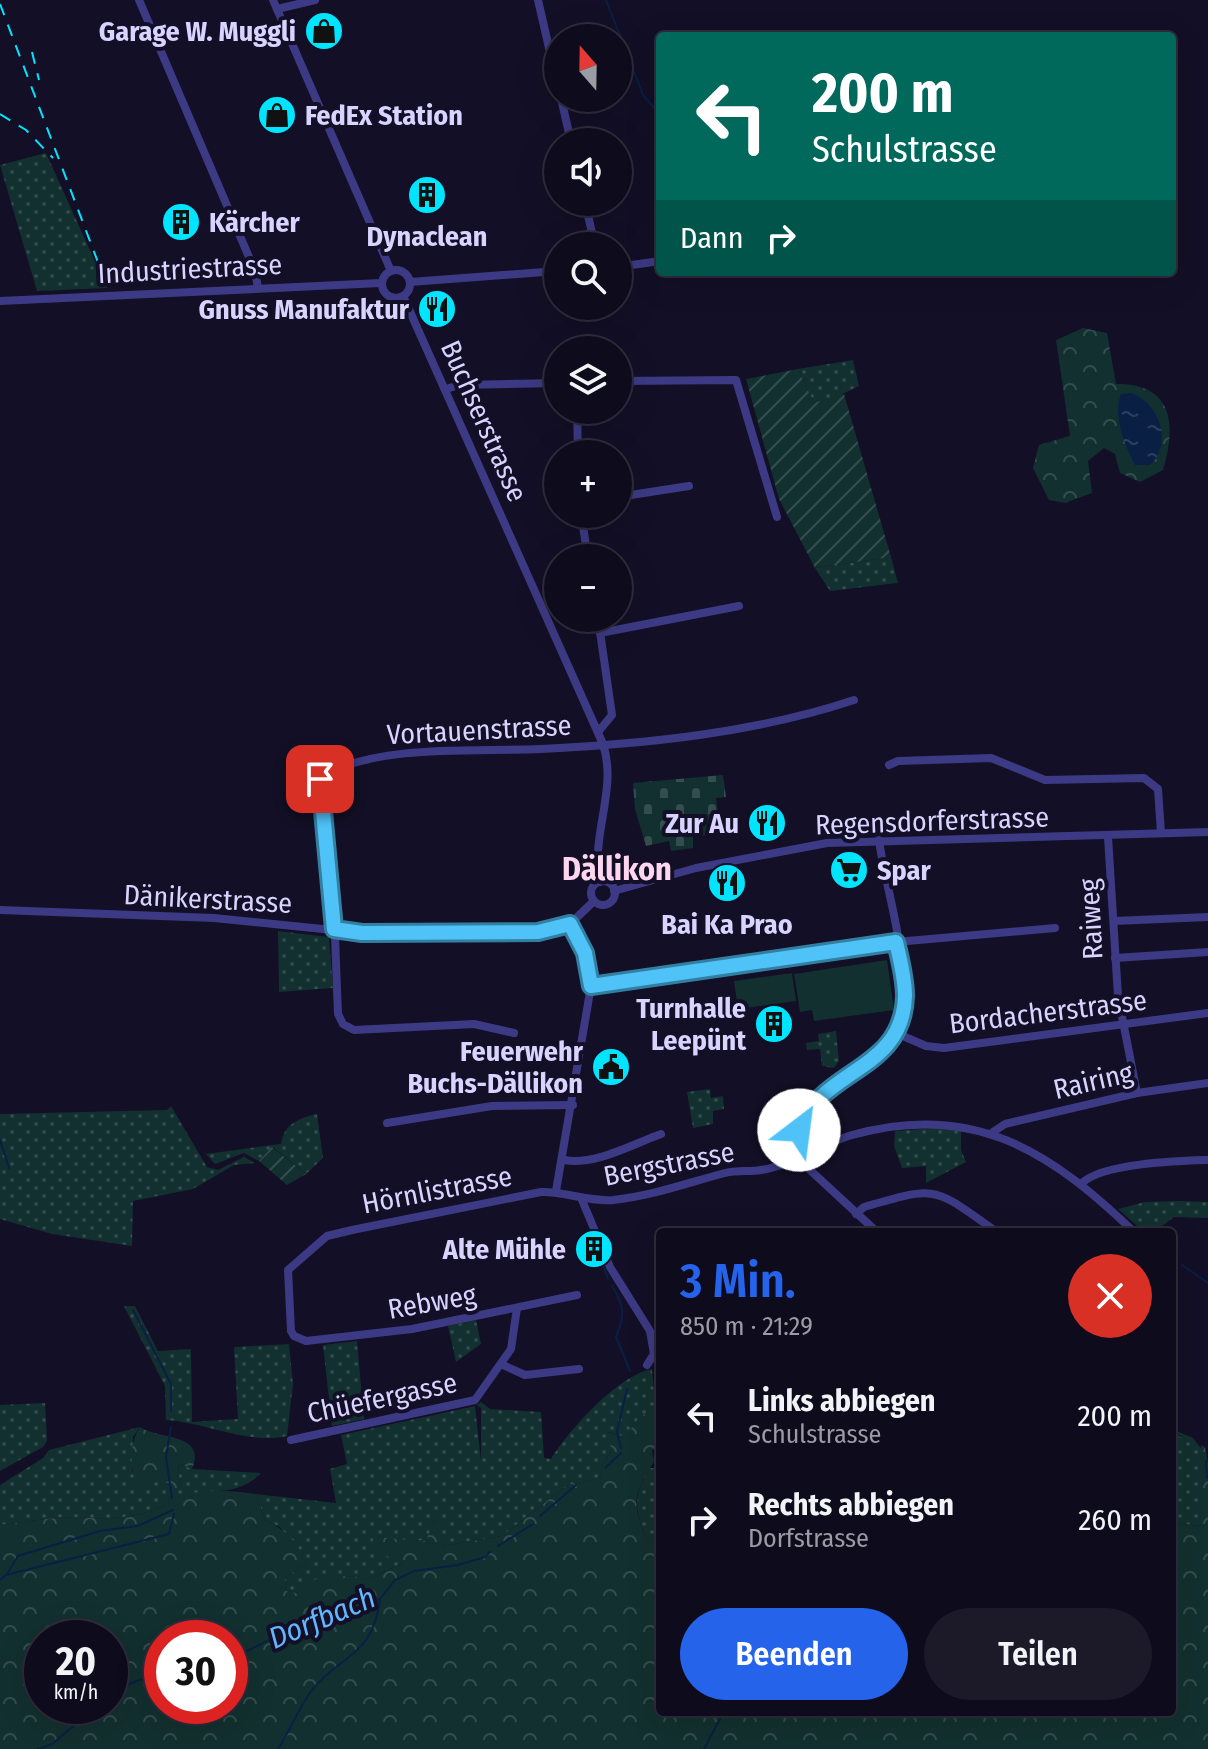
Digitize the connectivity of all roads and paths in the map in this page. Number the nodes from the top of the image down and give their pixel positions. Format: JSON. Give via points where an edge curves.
{"nodes":[{"id":1,"x":139,"y":0,"type":"edge"},
{"id":2,"x":315,"y":0,"type":"edge"},
{"id":3,"x":538,"y":0,"type":"edge"},
{"id":4,"x":275,"y":4,"type":"edge"},
{"id":5,"x":544,"y":26,"type":"edge"},
{"id":6,"x":656,"y":262,"type":"edge"},
{"id":7,"x":632,"y":265,"type":"edge"},
{"id":8,"x":391,"y":271,"type":"junction"},
{"id":9,"x":544,"y":272,"type":"edge"},
{"id":10,"x":410,"y":282,"type":"junction"},
{"id":11,"x":381,"y":283,"type":"junction"},
{"id":12,"x":258,"y":288,"type":"junction"},
{"id":13,"x":403,"y":296,"type":"junction"},
{"id":14,"x":0,"y":301,"type":"edge"},
{"id":15,"x":632,"y":381,"type":"edge"},
{"id":16,"x":544,"y":383,"type":"edge"},
{"id":17,"x":446,"y":389,"type":"junction"},
{"id":18,"x":689,"y":486,"type":"dead end"},
{"id":19,"x":632,"y":495,"type":"edge"},
{"id":20,"x":777,"y":517,"type":"dead end"},
{"id":21,"x":739,"y":606,"type":"dead end"},
{"id":22,"x":600,"y":633,"type":"joint"},
{"id":23,"x":854,"y":700,"type":"dead end"},
{"id":24,"x":598,"y":732,"type":"junction"},
{"id":25,"x":603,"y":744,"type":"junction"},
{"id":26,"x":889,"y":765,"type":"dead end"},
{"id":27,"x":1208,"y":832,"type":"edge"},
{"id":28,"x":1161,"y":833,"type":"junction"},
{"id":29,"x":1108,"y":837,"type":"junction"},
{"id":30,"x":879,"y":840,"type":"junction"},
{"id":31,"x":600,"y":882,"type":"junction"},
{"id":32,"x":614,"y":891,"type":"junction"},
{"id":33,"x":594,"y":901,"type":"junction"},
{"id":34,"x":0,"y":910,"type":"edge"},
{"id":35,"x":1208,"y":917,"type":"edge"},
{"id":36,"x":1114,"y":921,"type":"junction"},
{"id":37,"x":570,"y":924,"type":"junction"},
{"id":38,"x":1055,"y":928,"type":"dead end"},
{"id":39,"x":334,"y":929,"type":"junction"},
{"id":40,"x":896,"y":942,"type":"junction"},
{"id":41,"x":1208,"y":952,"type":"edge"},
{"id":42,"x":1115,"y":958,"type":"junction"},
{"id":43,"x":591,"y":986,"type":"junction"},
{"id":44,"x":1208,"y":1013,"type":"edge"},
{"id":45,"x":1123,"y":1025,"type":"junction"},
{"id":46,"x":514,"y":1033,"type":"dead end"},
{"id":47,"x":896,"y":1033,"type":"junction"},
{"id":48,"x":1208,"y":1083,"type":"edge"},
{"id":49,"x":1137,"y":1093,"type":"junction"},
{"id":50,"x":573,"y":1105,"type":"junction"},
{"id":51,"x":387,"y":1123,"type":"dead end"},
{"id":52,"x":993,"y":1132,"type":"junction"},
{"id":53,"x":661,"y":1134,"type":"dead end"},
{"id":54,"x":803,"y":1155,"type":"junction"},
{"id":55,"x":564,"y":1160,"type":"junction"},
{"id":56,"x":1208,"y":1160,"type":"edge"},
{"id":57,"x":1082,"y":1183,"type":"junction"},
{"id":58,"x":556,"y":1191,"type":"junction"},
{"id":59,"x":582,"y":1200,"type":"junction"},
{"id":60,"x":856,"y":1214,"type":"junction"},
{"id":61,"x":872,"y":1228,"type":"edge"},
{"id":62,"x":991,"y":1228,"type":"edge"},
{"id":63,"x":1130,"y":1228,"type":"edge"},
{"id":64,"x":577,"y":1295,"type":"dead end"},
{"id":65,"x":517,"y":1308,"type":"junction"},
{"id":66,"x":294,"y":1336,"type":"joint"},
{"id":67,"x":503,"y":1365,"type":"junction"},
{"id":68,"x":647,"y":1365,"type":"dead end"},
{"id":69,"x":579,"y":1369,"type":"dead end"},
{"id":70,"x":291,"y":1440,"type":"dead end"}],
"edges":[{"from":1,"to":12,"type":"street"},
{"from":2,"to":4,"type":"street"},
{"from":3,"to":5,"type":"street"},
{"from":4,"to":8,"type":"street"},
{"from":6,"to":7,"type":"street"},
{"from":8,"to":10,"type":"street","via":[[405,273]]},
{"from":8,"to":11,"type":"street"},
{"from":9,"to":10,"type":"street"},
{"from":10,"to":13,"type":"street"},
{"from":11,"to":12,"type":"street","name":"Industriestrasse"},
{"from":11,"to":13,"type":"street","via":[[388,296]]},
{"from":12,"to":14,"type":"street","name":"Industriestrasse"},
{"from":13,"to":17,"type":"street","name":"Buchserstrasse"},
{"from":15,"to":20,"type":"street","via":[[736,380]]},
{"from":16,"to":17,"type":"street"},
{"from":17,"to":24,"type":"street","name":"Buchserstrasse"},
{"from":18,"to":19,"type":"street"},
{"from":21,"to":22,"type":"street"},
{"from":22,"to":24,"type":"street","via":[[612,715]]},
{"from":23,"to":25,"type":"street","via":[[770,725]]},
{"from":24,"to":25,"type":"street","name":"Buchserstrasse"},
{"from":25,"to":31,"type":"street","name":"Buchserstrasse","via":[[609,768],[599,842]]},
{"from":25,"to":39,"type":"street","name":"Vortauenstrasse","via":[[376,758],[323,774],[320,789]]},
{"from":26,"to":28,"type":"street","via":[[991,758],[1045,780],[1144,778],[1158,789]]},
{"from":27,"to":28,"type":"street","name":"Regensdorferstrasse"},
{"from":28,"to":29,"type":"street","name":"Regensdorferstrasse"},
{"from":29,"to":30,"type":"street","name":"Regensdorferstrasse"},
{"from":29,"to":36,"type":"street","name":"Raiweg"},
{"from":30,"to":32,"type":"street","name":"Regensdorferstrasse","via":[[751,856]]},
{"from":30,"to":40,"type":"street"},
{"from":31,"to":32,"type":"street","via":[[609,883]]},
{"from":31,"to":33,"type":"street","via":[[592,889]]},
{"from":32,"to":33,"type":"street","via":[[608,903]]},
{"from":33,"to":37,"type":"street"},
{"from":34,"to":39,"type":"street","name":"Dänikerstrasse","via":[[214,918]]},
{"from":35,"to":36,"type":"street"},
{"from":36,"to":42,"type":"street","name":"Raiweg"},
{"from":37,"to":39,"type":"street","name":"Dänikerstrasse","via":[[538,932]]},
{"from":37,"to":43,"type":"street","via":[[585,953]]},
{"from":38,"to":40,"type":"street"},
{"from":39,"to":46,"type":"street","via":[[338,1014],[349,1029],[474,1024]]},
{"from":40,"to":43,"type":"street"},
{"from":40,"to":47,"type":"street","via":[[905,995]]},
{"from":41,"to":42,"type":"street"},
{"from":42,"to":45,"type":"street","name":"Raiweg"},
{"from":43,"to":50,"type":"street"},
{"from":44,"to":45,"type":"street","name":"Bordacherstrasse"},
{"from":45,"to":47,"type":"street","name":"Bordacherstrasse","via":[[944,1048]]},
{"from":45,"to":49,"type":"street","name":"Raiweg"},
{"from":47,"to":54,"type":"street","via":[[874,1060],[814,1100],[799,1130]]},
{"from":48,"to":49,"type":"street","name":"Rairing"},
{"from":49,"to":52,"type":"street","name":"Rairing","via":[[1005,1124]]},
{"from":50,"to":51,"type":"street","via":[[492,1106]]},
{"from":50,"to":55,"type":"street"},
{"from":52,"to":54,"type":"street","name":"Bergstrasse","via":[[894,1126]]},
{"from":52,"to":57,"type":"street","name":"Bergstrasse"},
{"from":53,"to":55,"type":"street","via":[[611,1152]]},
{"from":54,"to":59,"type":"street","name":"Bergstrasse","via":[[764,1170],[725,1173],[661,1193]]},
{"from":54,"to":60,"type":"street","via":[[810,1170]]},
{"from":55,"to":58,"type":"street"},
{"from":56,"to":57,"type":"street","via":[[1155,1164]]},
{"from":57,"to":63,"type":"street","name":"Bergstrasse"},
{"from":58,"to":59,"type":"street","name":"Bergstrasse"},
{"from":58,"to":66,"type":"street","name":"Hörnlistrasse","via":[[327,1236],[288,1270]]},
{"from":59,"to":68,"type":"street","via":[[610,1267],[650,1331],[654,1354]]},
{"from":60,"to":61,"type":"street"},
{"from":60,"to":62,"type":"street","via":[[864,1207],[925,1191],[951,1200]]},
{"from":64,"to":65,"type":"street","name":"Rebweg"},
{"from":65,"to":66,"type":"street","name":"Rebweg","via":[[386,1332],[306,1341]]},
{"from":65,"to":67,"type":"street","name":"Chüefergasse","via":[[515,1337]]},
{"from":67,"to":69,"type":"street","via":[[525,1375]]},
{"from":67,"to":70,"type":"street","name":"Chüefergasse","via":[[482,1394],[466,1405]]}]}
